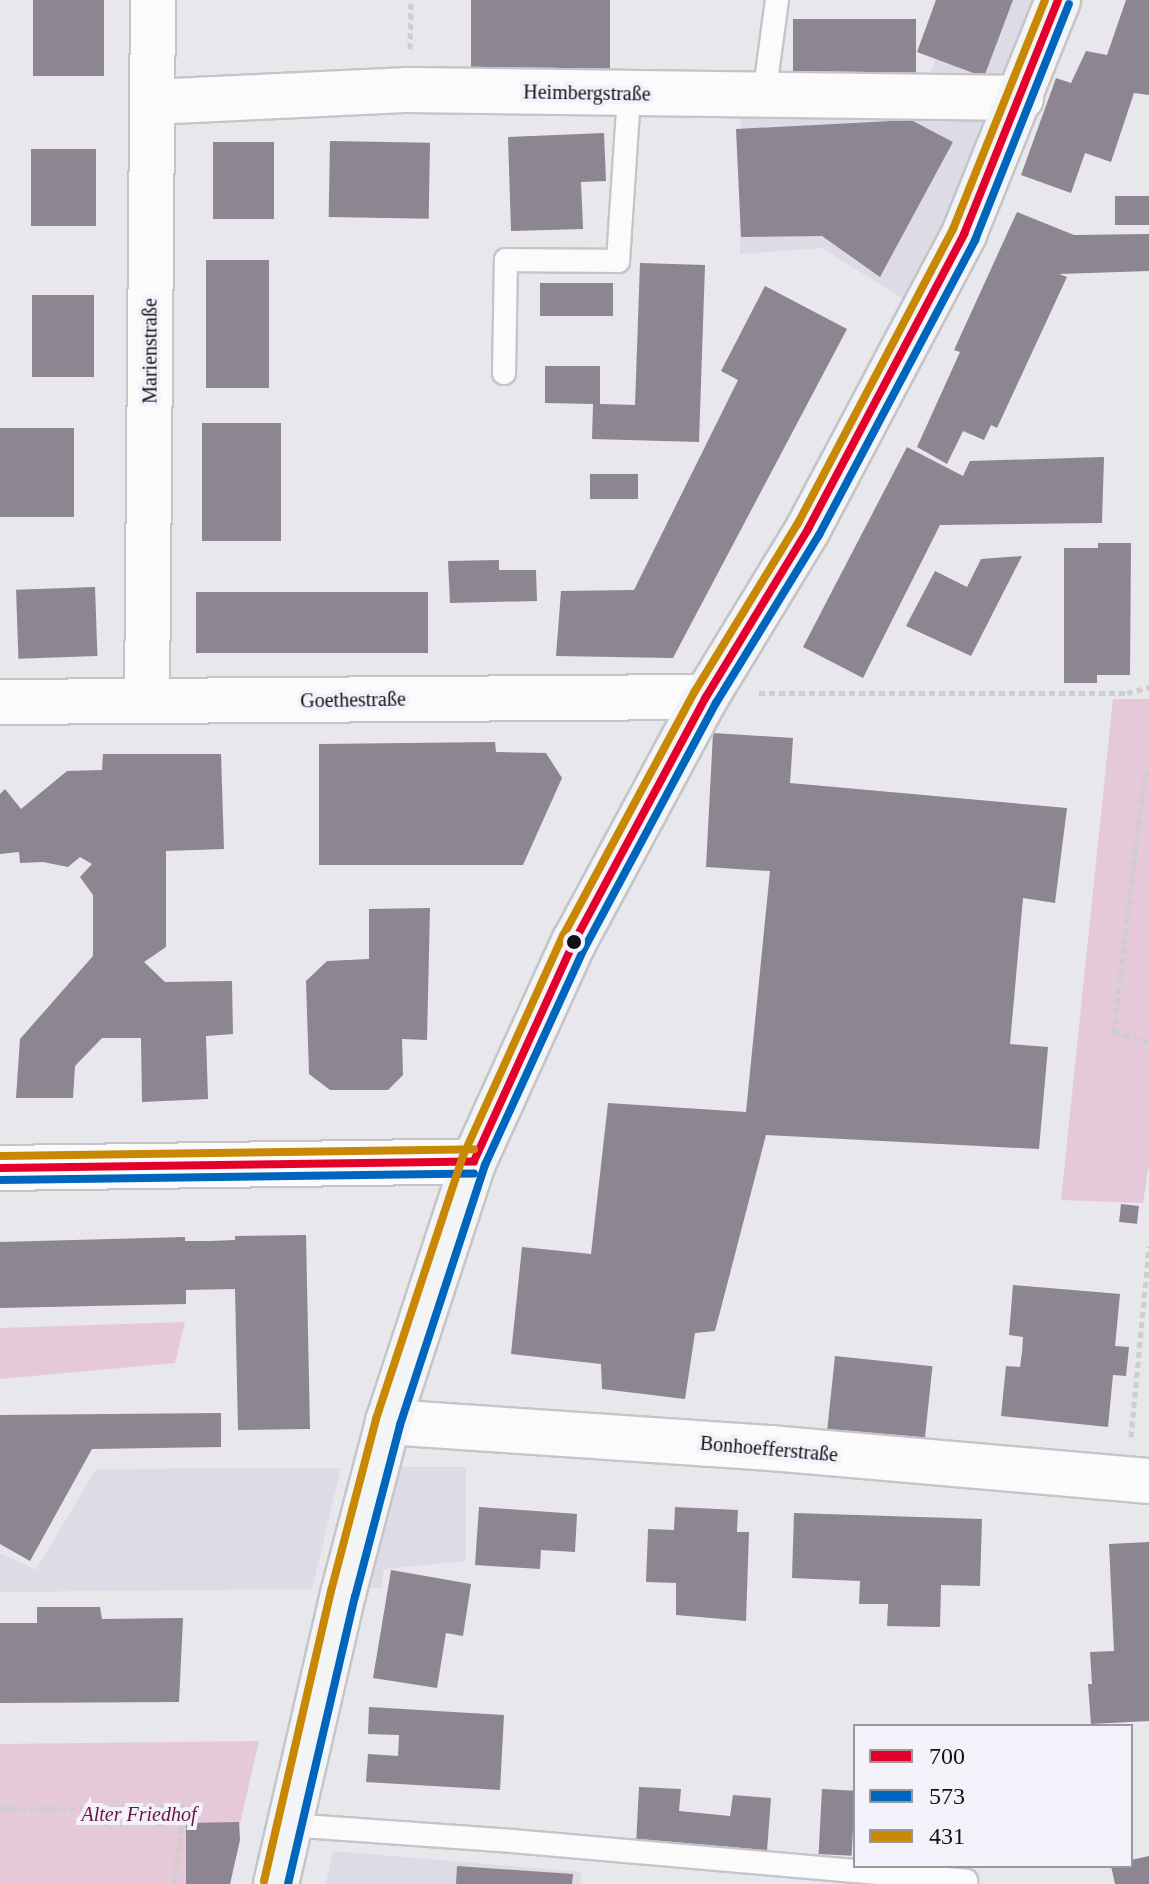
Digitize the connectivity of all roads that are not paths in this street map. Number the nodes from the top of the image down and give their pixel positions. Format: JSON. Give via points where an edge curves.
{"nodes":[{"id":1,"x":777,"y":0,"type":"edge"},
{"id":2,"x":1058,"y":0,"type":"edge"},
{"id":3,"x":162,"y":5,"type":"edge"},
{"id":4,"x":629,"y":94,"type":"junction"},
{"id":5,"x":780,"y":96,"type":"junction"},
{"id":6,"x":1021,"y":98,"type":"junction"},
{"id":7,"x":152,"y":102,"type":"junction"},
{"id":8,"x":504,"y":373,"type":"dead end"},
{"id":9,"x":706,"y":697,"type":"junction"},
{"id":10,"x":147,"y":701,"type":"junction"},
{"id":11,"x":0,"y":702,"type":"edge"},
{"id":12,"x":474,"y":1161,"type":"junction"},
{"id":13,"x":0,"y":1168,"type":"edge"},
{"id":14,"x":388,"y":1422,"type":"junction"},
{"id":15,"x":1138,"y":1480,"type":"edge"},
{"id":16,"x":289,"y":1825,"type":"junction"},
{"id":17,"x":276,"y":1884,"type":"edge"},
{"id":18,"x":966,"y":1884,"type":"edge"}],
"edges":[{"from":1,"to":5,"type":"lane"},
{"from":2,"to":6,"type":"street"},
{"from":3,"to":7,"type":"street","name":"Marienstraße"},
{"from":4,"to":5,"type":"street","name":"Heimbergstraße"},
{"from":4,"to":7,"type":"street","name":"Heimbergstraße","via":[[409,90]]},
{"from":4,"to":8,"type":"lane","via":[[618,261],[506,260]]},
{"from":5,"to":6,"type":"street","name":"Heimbergstraße"},
{"from":6,"to":9,"type":"street","via":[[930,301],[808,529]]},
{"from":7,"to":10,"type":"street","name":"Marienstraße"},
{"from":9,"to":10,"type":"street","name":"Goethestraße"},
{"from":9,"to":12,"type":"street","via":[[574,942]]},
{"from":10,"to":11,"type":"street","name":"Goethestraße"},
{"from":12,"to":13,"type":"street"},
{"from":12,"to":14,"type":"street"},
{"from":14,"to":15,"type":"street","name":"Bonhoefferstraße"},
{"from":14,"to":16,"type":"street"},
{"from":16,"to":17,"type":"street"},
{"from":16,"to":18,"type":"lane"}]}
